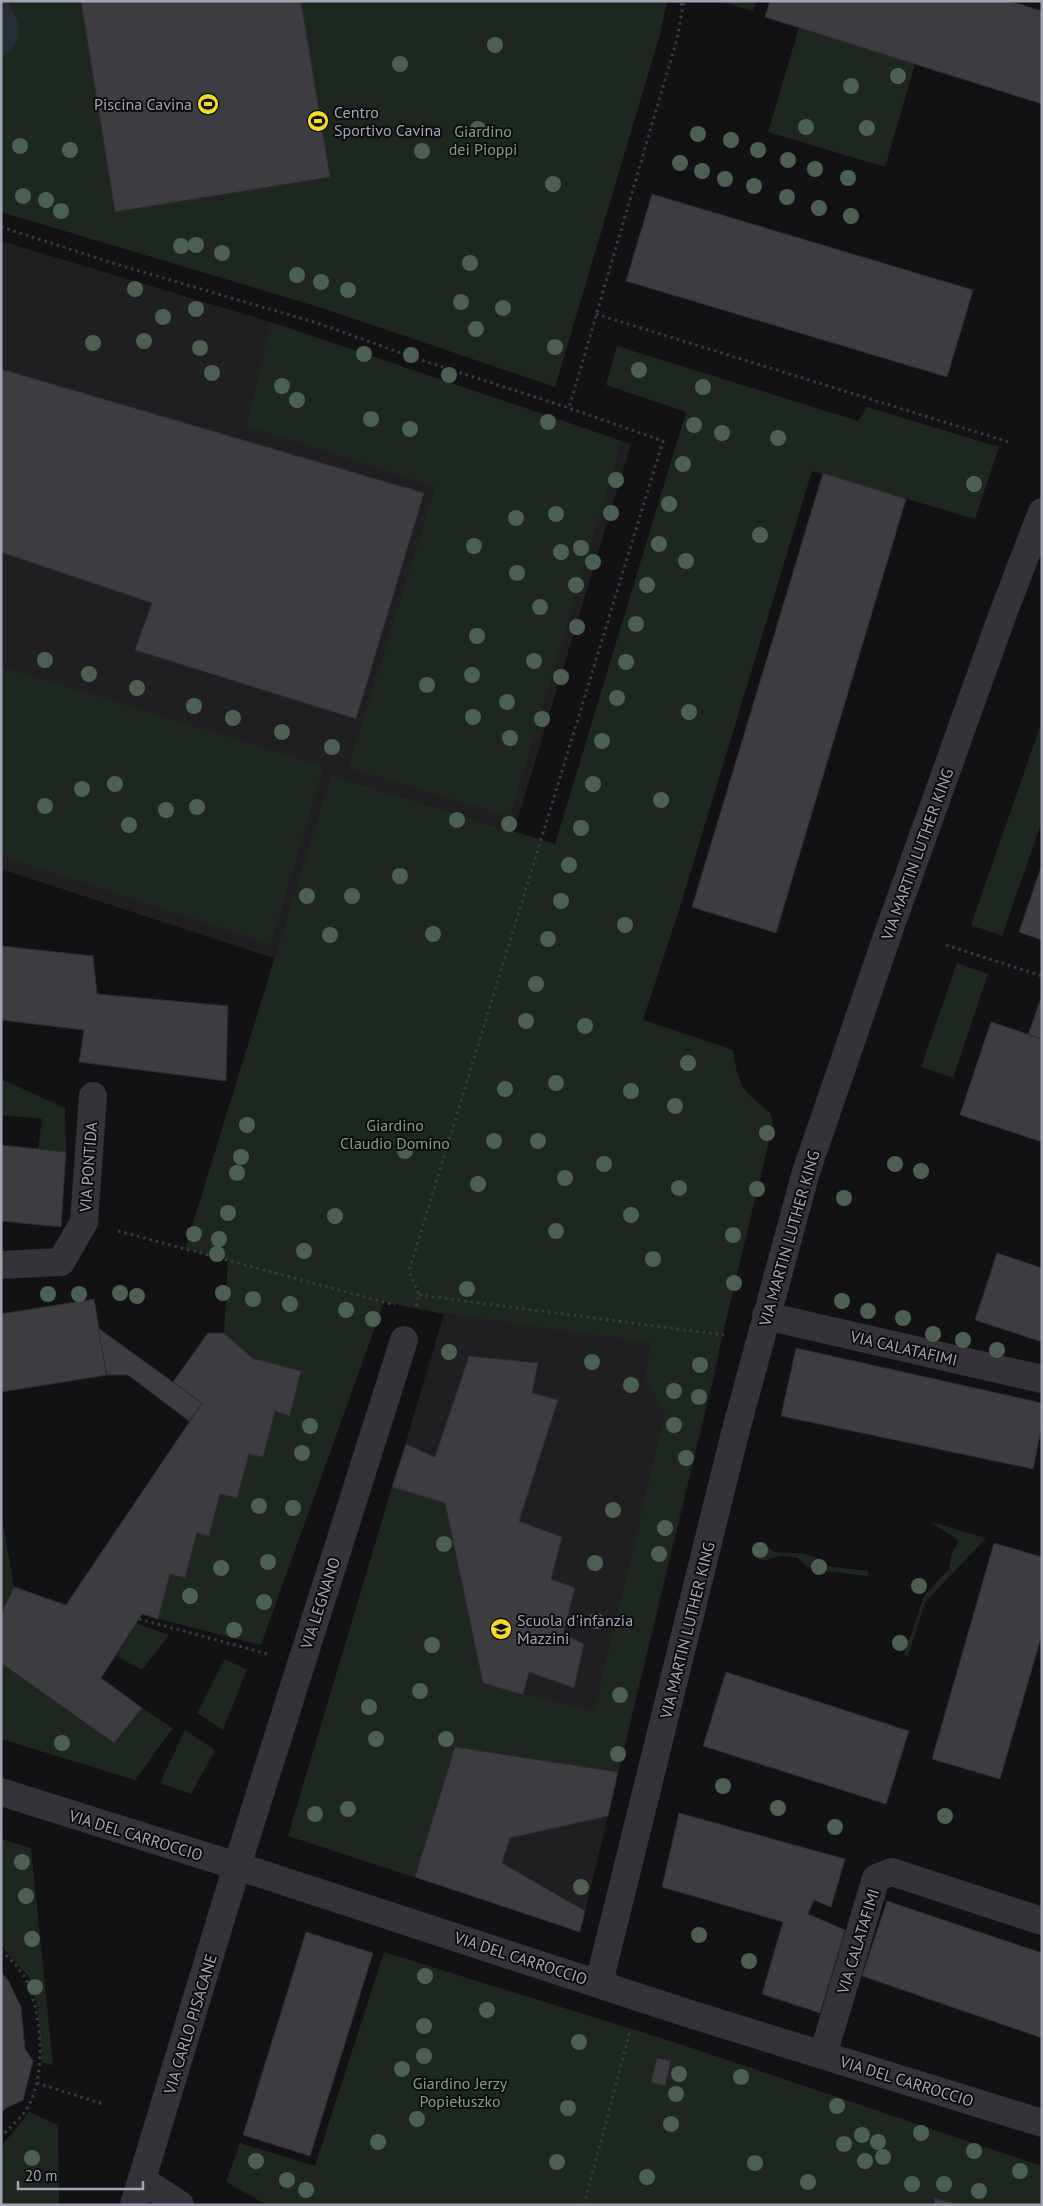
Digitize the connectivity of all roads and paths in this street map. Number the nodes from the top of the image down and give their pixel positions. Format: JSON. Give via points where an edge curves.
{"nodes":[{"id":1,"x":674,"y":1,"type":"edge"},
{"id":2,"x":684,"y":3,"type":"edge"},
{"id":3,"x":1,"y":228,"type":"edge"},
{"id":4,"x":596,"y":314,"type":"junction"},
{"id":5,"x":569,"y":408,"type":"junction"},
{"id":6,"x":1012,"y":443,"type":"dead end"},
{"id":7,"x":1042,"y":512,"type":"edge"},
{"id":8,"x":946,"y":945,"type":"dead end"},
{"id":9,"x":1042,"y":976,"type":"edge"},
{"id":10,"x":93,"y":1096,"type":"dead end"},
{"id":11,"x":84,"y":1222,"type":"junction"},
{"id":12,"x":1,"y":1265,"type":"edge"},
{"id":13,"x":419,"y":1296,"type":"junction"},
{"id":14,"x":415,"y":1309,"type":"junction"},
{"id":15,"x":766,"y":1316,"type":"junction"},
{"id":16,"x":732,"y":1337,"type":"dead end"},
{"id":17,"x":404,"y":1340,"type":"joint"},
{"id":18,"x":1042,"y":1379,"type":"edge"},
{"id":19,"x":139,"y":1618,"type":"dead end"},
{"id":20,"x":274,"y":1656,"type":"dead end"},
{"id":21,"x":1,"y":1792,"type":"edge"},
{"id":22,"x":237,"y":1866,"type":"junction"},
{"id":23,"x":1042,"y":1920,"type":"edge"},
{"id":24,"x":1,"y":1950,"type":"edge"},
{"id":25,"x":599,"y":1983,"type":"junction"},
{"id":26,"x":631,"y":2030,"type":"dead end"},
{"id":27,"x":824,"y":2055,"type":"junction"},
{"id":28,"x":37,"y":2083,"type":"junction"},
{"id":29,"x":103,"y":2104,"type":"dead end"},
{"id":30,"x":1042,"y":2123,"type":"edge"},
{"id":31,"x":1,"y":2137,"type":"edge"},
{"id":32,"x":138,"y":2193,"type":"edge"},
{"id":33,"x":180,"y":2205,"type":"edge"},
{"id":34,"x":584,"y":2205,"type":"edge"}],
"edges":[{"from":1,"to":2,"type":"path"},
{"from":2,"to":4,"type":"path","via":[[677,39]]},
{"from":3,"to":5,"type":"path","via":[[317,323]]},
{"from":4,"to":5,"type":"path"},
{"from":4,"to":6,"type":"path"},
{"from":5,"to":13,"type":"path","via":[[662,441],[409,1271]]},
{"from":7,"to":15,"type":"street","name":"VIA MARTIN LUTHER KING","via":[[985,662],[833,1092],[806,1172]]},
{"from":8,"to":9,"type":"path"},
{"from":10,"to":11,"type":"street","name":"VIA PONTIDA"},
{"from":11,"to":12,"type":"street","name":"VIA PONTIDA","via":[[61,1262]]},
{"from":11,"to":14,"type":"path"},
{"from":13,"to":14,"type":"path"},
{"from":13,"to":16,"type":"path"},
{"from":14,"to":17,"type":"path"},
{"from":15,"to":18,"type":"street","name":"VIA CALATAFIMI"},
{"from":15,"to":25,"type":"street","name":"VIA MARTIN LUTHER KING"},
{"from":17,"to":22,"type":"street","name":"VIA LEGNANO"},
{"from":19,"to":20,"type":"path"},
{"from":21,"to":22,"type":"street","name":"VIA DEL CARROCCIO"},
{"from":22,"to":25,"type":"street","name":"VIA DEL CARROCCIO"},
{"from":22,"to":32,"type":"street","name":"VIA CARLO PISACANE"},
{"from":23,"to":27,"type":"street","name":"VIA CALATAFIMI","via":[[892,1872],[876,1878]]},
{"from":24,"to":28,"type":"path","via":[[26,1980],[34,2008],[40,2059]]},
{"from":25,"to":27,"type":"street","name":"VIA DEL CARROCCIO"},
{"from":26,"to":34,"type":"path"},
{"from":27,"to":30,"type":"street","name":"VIA DEL CARROCCIO"},
{"from":28,"to":29,"type":"path"},
{"from":28,"to":31,"type":"path","via":[[28,2106]]},
{"from":32,"to":33,"type":"street","name":"VIA CARLO PISACANE"}]}
